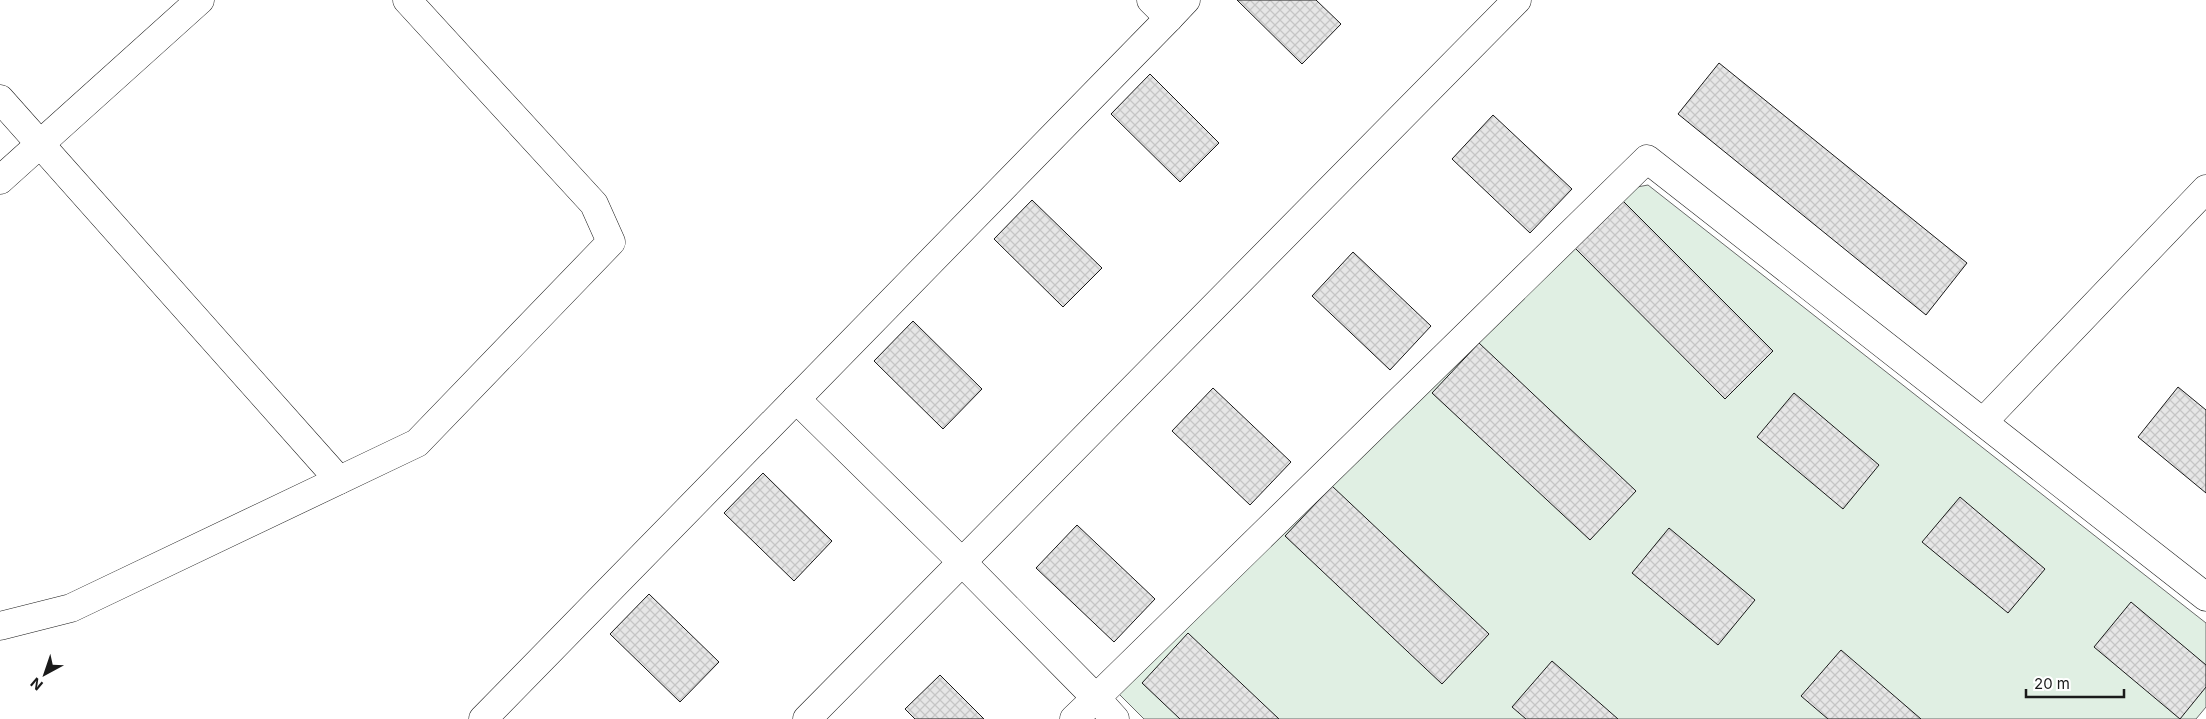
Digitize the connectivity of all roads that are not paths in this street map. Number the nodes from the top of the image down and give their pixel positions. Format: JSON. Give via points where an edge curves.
{"nodes":[{"id":1,"x":200,"y":0,"type":"edge"},
{"id":2,"x":407,"y":0,"type":"edge"},
{"id":3,"x":1517,"y":0,"type":"edge"},
{"id":4,"x":1169,"y":6,"type":"edge"},
{"id":5,"x":0,"y":99,"type":"edge"},
{"id":6,"x":40,"y":144,"type":"junction"},
{"id":7,"x":0,"y":180,"type":"edge"},
{"id":8,"x":2206,"y":189,"type":"edge"},
{"id":9,"x":796,"y":399,"type":"junction"},
{"id":10,"x":1983,"y":422,"type":"junction"},
{"id":11,"x":339,"y":480,"type":"junction"},
{"id":12,"x":962,"y":562,"type":"junction"},
{"id":13,"x":2206,"y":597,"type":"edge"},
{"id":14,"x":0,"y":626,"type":"edge"},
{"id":15,"x":1096,"y":698,"type":"junction"},
{"id":16,"x":483,"y":719,"type":"edge"},
{"id":17,"x":807,"y":719,"type":"edge"},
{"id":18,"x":1074,"y":719,"type":"edge"},
{"id":19,"x":1115,"y":719,"type":"edge"}],
"edges":[{"from":1,"to":6,"type":"street"},
{"from":2,"to":11,"type":"street","via":[[594,204],[611,242],[416,443]]},
{"from":3,"to":12,"type":"street"},
{"from":4,"to":9,"type":"street"},
{"from":5,"to":6,"type":"street"},
{"from":6,"to":7,"type":"street"},
{"from":6,"to":11,"type":"street"},
{"from":8,"to":10,"type":"street"},
{"from":9,"to":12,"type":"street"},
{"from":9,"to":16,"type":"street"},
{"from":10,"to":13,"type":"street"},
{"from":10,"to":15,"type":"street","via":[[1648,159]]},
{"from":11,"to":14,"type":"street","via":[[71,608]]},
{"from":12,"to":15,"type":"street"},
{"from":12,"to":17,"type":"street"},
{"from":15,"to":18,"type":"street"},
{"from":15,"to":19,"type":"street"}]}
